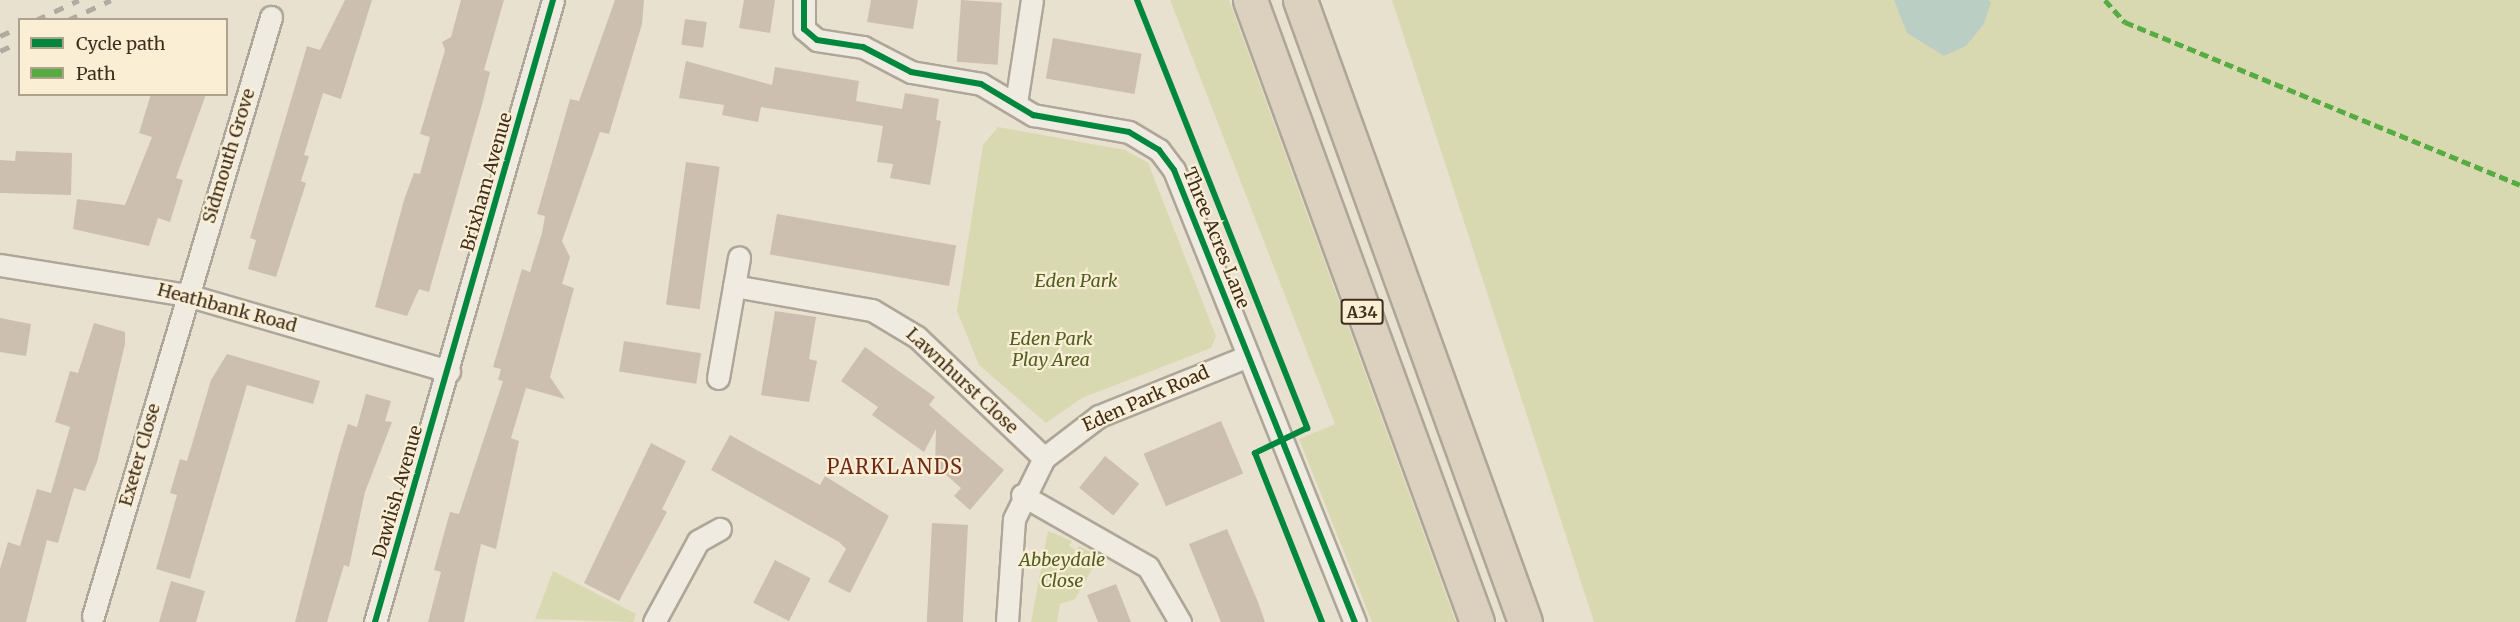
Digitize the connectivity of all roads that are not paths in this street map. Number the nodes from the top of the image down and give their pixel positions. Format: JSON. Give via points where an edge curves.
{"nodes":[{"id":1,"x":553,"y":0,"type":"edge"},
{"id":2,"x":804,"y":0,"type":"edge"},
{"id":3,"x":1032,"y":0,"type":"edge"},
{"id":4,"x":1250,"y":0,"type":"edge"},
{"id":5,"x":1300,"y":0,"type":"edge"},
{"id":6,"x":271,"y":17,"type":"dead end"},
{"id":7,"x":1016,"y":103,"type":"junction"},
{"id":8,"x":739,"y":257,"type":"dead end"},
{"id":9,"x":0,"y":265,"type":"edge"},
{"id":10,"x":734,"y":286,"type":"junction"},
{"id":11,"x":187,"y":295,"type":"junction"},
{"id":12,"x":1248,"y":356,"type":"junction"},
{"id":13,"x":449,"y":371,"type":"junction"},
{"id":14,"x":718,"y":378,"type":"dead end"},
{"id":15,"x":1044,"y":458,"type":"junction"},
{"id":16,"x":1022,"y":495,"type":"junction"},
{"id":17,"x":720,"y":529,"type":"dead end"},
{"id":18,"x":93,"y":616,"type":"dead end"},
{"id":19,"x":375,"y":622,"type":"edge"},
{"id":20,"x":654,"y":622,"type":"edge"},
{"id":21,"x":1007,"y":622,"type":"edge"},
{"id":22,"x":1179,"y":622,"type":"edge"},
{"id":23,"x":1354,"y":622,"type":"edge"},
{"id":24,"x":1477,"y":622,"type":"edge"},
{"id":25,"x":1525,"y":622,"type":"edge"}],
"edges":[{"from":1,"to":13,"type":"street","name":"Brixham Avenue"},
{"from":2,"to":7,"type":"street","name":"Three Acres Lane","via":[[804,29],[817,39],[863,48],[911,72],[981,84],[1002,100]]},
{"from":3,"to":7,"type":"street"},
{"from":4,"to":24,"type":"highway","number":"A34"},
{"from":5,"to":25,"type":"highway","number":"A34"},
{"from":6,"to":11,"type":"street","name":"Sidmouth Grove"},
{"from":7,"to":12,"type":"street","name":"Three Acres Lane","via":[[1033,115],[1129,132],[1159,150],[1174,170]]},
{"from":8,"to":10,"type":"street"},
{"from":9,"to":11,"type":"street","name":"Heathbank Road"},
{"from":10,"to":14,"type":"street"},
{"from":10,"to":15,"type":"street","name":"Lawnhurst Close","via":[[888,316],[917,337]]},
{"from":11,"to":13,"type":"street","name":"Heathbank Road"},
{"from":11,"to":18,"type":"street","name":"Exeter Close"},
{"from":12,"to":15,"type":"street","name":"Eden Park Road","via":[[1099,416]]},
{"from":12,"to":23,"type":"street","name":"Three Acres Lane"},
{"from":13,"to":19,"type":"street","name":"Dawlish Avenue"},
{"from":15,"to":16,"type":"street","name":"Eden Park Road"},
{"from":16,"to":21,"type":"street","name":"Eden Park Road","via":[[1010,539]]},
{"from":16,"to":22,"type":"street","via":[[1148,567]]},
{"from":17,"to":20,"type":"street","via":[[698,541]]}]}
